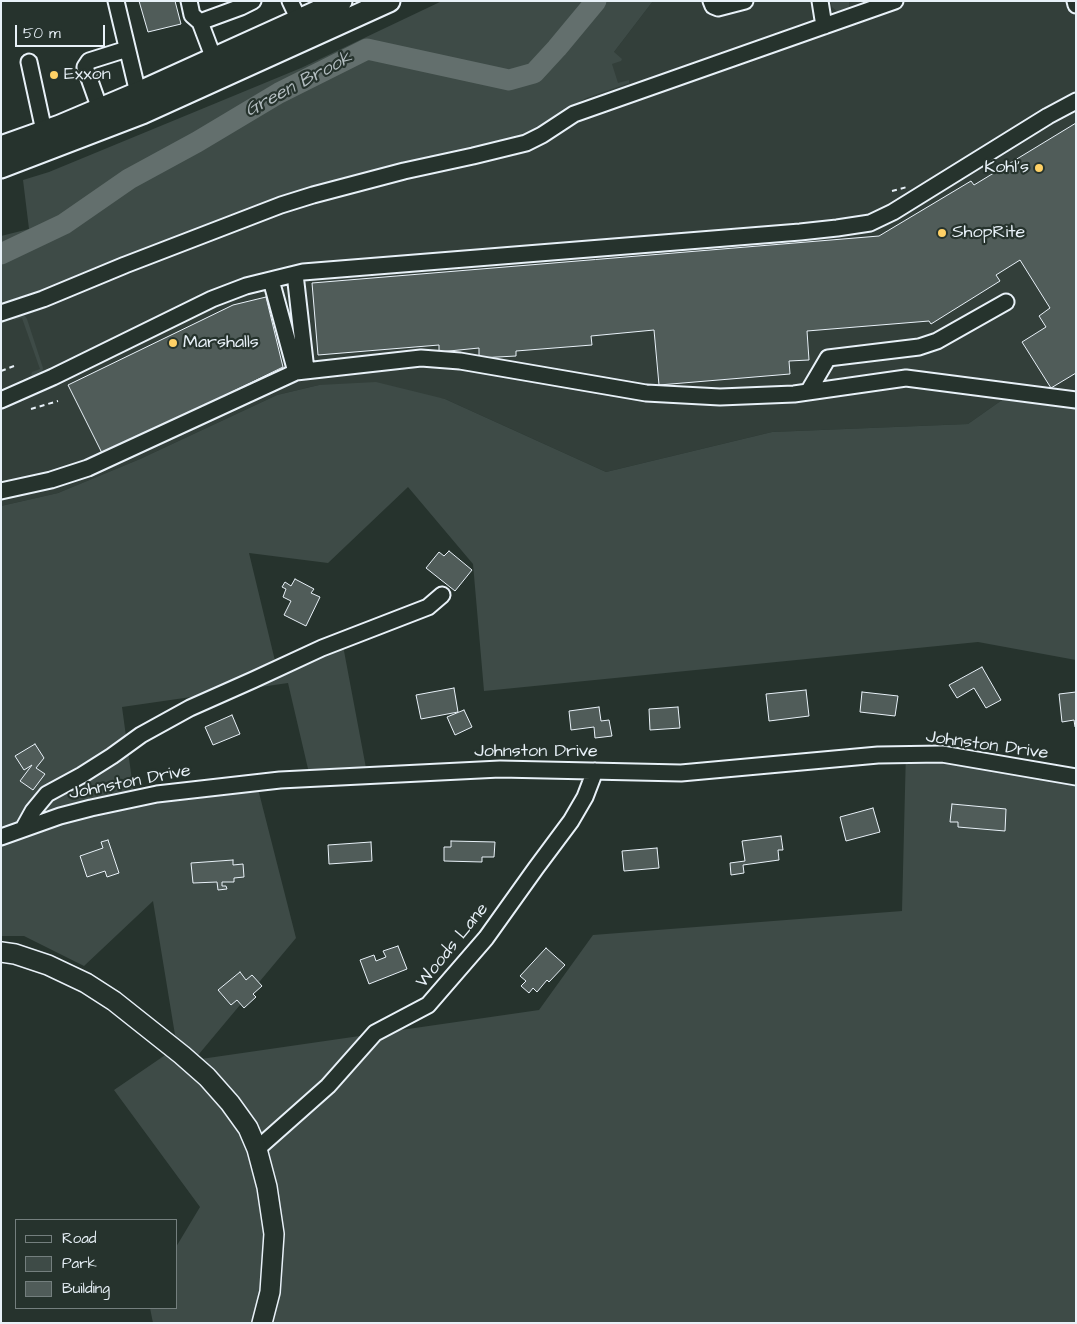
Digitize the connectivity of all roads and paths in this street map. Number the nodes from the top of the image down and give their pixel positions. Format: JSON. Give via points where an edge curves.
{"nodes":[{"id":1,"x":116,"y":1,"type":"edge"},
{"id":2,"x":189,"y":1,"type":"edge"},
{"id":3,"x":253,"y":1,"type":"edge"},
{"id":4,"x":290,"y":1,"type":"edge"},
{"id":5,"x":341,"y":1,"type":"edge"},
{"id":6,"x":388,"y":1,"type":"edge"},
{"id":7,"x":711,"y":1,"type":"edge"},
{"id":8,"x":745,"y":1,"type":"edge"},
{"id":9,"x":820,"y":1,"type":"edge"},
{"id":10,"x":895,"y":1,"type":"edge"},
{"id":11,"x":861,"y":7,"type":"edge"},
{"id":12,"x":299,"y":20,"type":"junction"},
{"id":13,"x":200,"y":22,"type":"junction"},
{"id":14,"x":824,"y":26,"type":"junction"},
{"id":15,"x":127,"y":49,"type":"junction"},
{"id":16,"x":214,"y":59,"type":"junction"},
{"id":17,"x":29,"y":62,"type":"dead end"},
{"id":18,"x":138,"y":93,"type":"junction"},
{"id":19,"x":1076,"y":101,"type":"edge"},
{"id":20,"x":100,"y":109,"type":"junction"},
{"id":21,"x":44,"y":132,"type":"junction"},
{"id":22,"x":2,"y":144,"type":"edge"},
{"id":23,"x":1,"y":167,"type":"edge"},
{"id":24,"x":295,"y":274,"type":"junction"},
{"id":25,"x":271,"y":280,"type":"junction"},
{"id":26,"x":1006,"y":302,"type":"dead end"},
{"id":27,"x":1,"y":313,"type":"edge"},
{"id":28,"x":14,"y":366,"type":"dead end"},
{"id":29,"x":1,"y":371,"type":"edge"},
{"id":30,"x":301,"y":371,"type":"junction"},
{"id":31,"x":808,"y":392,"type":"junction"},
{"id":32,"x":1,"y":400,"type":"edge"},
{"id":33,"x":58,"y":400,"type":"dead end"},
{"id":34,"x":1076,"y":400,"type":"edge"},
{"id":35,"x":31,"y":409,"type":"dead end"},
{"id":36,"x":1,"y":491,"type":"edge"},
{"id":37,"x":442,"y":595,"type":"dead end"},
{"id":38,"x":595,"y":771,"type":"junction"},
{"id":39,"x":1076,"y":777,"type":"edge"},
{"id":40,"x":23,"y":829,"type":"junction"},
{"id":41,"x":1,"y":837,"type":"edge"},
{"id":42,"x":1,"y":952,"type":"edge"},
{"id":43,"x":257,"y":1149,"type":"junction"},
{"id":44,"x":262,"y":1323,"type":"edge"}],
"edges":[{"from":1,"to":15,"type":"street"},
{"from":2,"to":13,"type":"street","via":[[192,15]]},
{"from":3,"to":13,"type":"street"},
{"from":4,"to":12,"type":"street"},
{"from":5,"to":12,"type":"highway"},
{"from":6,"to":23,"type":"highway","via":[[142,113]]},
{"from":7,"to":8,"type":"street","via":[[718,8]]},
{"from":9,"to":14,"type":"street"},
{"from":10,"to":11,"type":"street"},
{"from":11,"to":14,"type":"street"},
{"from":12,"to":16,"type":"highway"},
{"from":13,"to":16,"type":"street"},
{"from":14,"to":27,"type":"street","via":[[574,114],[526,143],[404,171],[281,205]]},
{"from":15,"to":18,"type":"street"},
{"from":15,"to":20,"type":"street","via":[[89,61],[86,67]]},
{"from":16,"to":18,"type":"highway"},
{"from":17,"to":21,"type":"street"},
{"from":18,"to":20,"type":"highway"},
{"from":19,"to":24,"type":"street","via":[[870,223],[800,232]]},
{"from":20,"to":21,"type":"highway"},
{"from":21,"to":22,"type":"highway"},
{"from":24,"to":25,"type":"street"},
{"from":24,"to":30,"type":"street"},
{"from":25,"to":30,"type":"street"},
{"from":25,"to":32,"type":"street","via":[[212,299]]},
{"from":26,"to":31,"type":"street","via":[[937,341],[919,347],[828,358]]},
{"from":28,"to":29,"type":"path"},
{"from":30,"to":31,"type":"street","via":[[422,358],[460,361],[646,394],[720,397]]},
{"from":30,"to":36,"type":"street","via":[[88,468]]},
{"from":31,"to":34,"type":"street","via":[[906,378]]},
{"from":33,"to":35,"type":"path"},
{"from":37,"to":40,"type":"street","via":[[428,607],[322,648],[190,708],[141,735],[82,775],[47,794]]},
{"from":38,"to":39,"type":"street","name":"Johnston Drive","via":[[681,772],[878,755],[942,754]]},
{"from":38,"to":40,"type":"street","name":"Johnston Drive","via":[[500,769],[280,780],[157,794],[60,816]]},
{"from":38,"to":43,"type":"street","name":"Woods Lane","via":[[571,821],[486,938],[428,1005],[375,1033],[328,1086]]},
{"from":40,"to":41,"type":"street","name":"Johnston Drive"},
{"from":42,"to":43,"type":"main road","via":[[48,964],[86,983],[121,1007],[208,1077],[248,1128]]},
{"from":43,"to":44,"type":"main road","via":[[274,1234],[270,1292]]}]}
